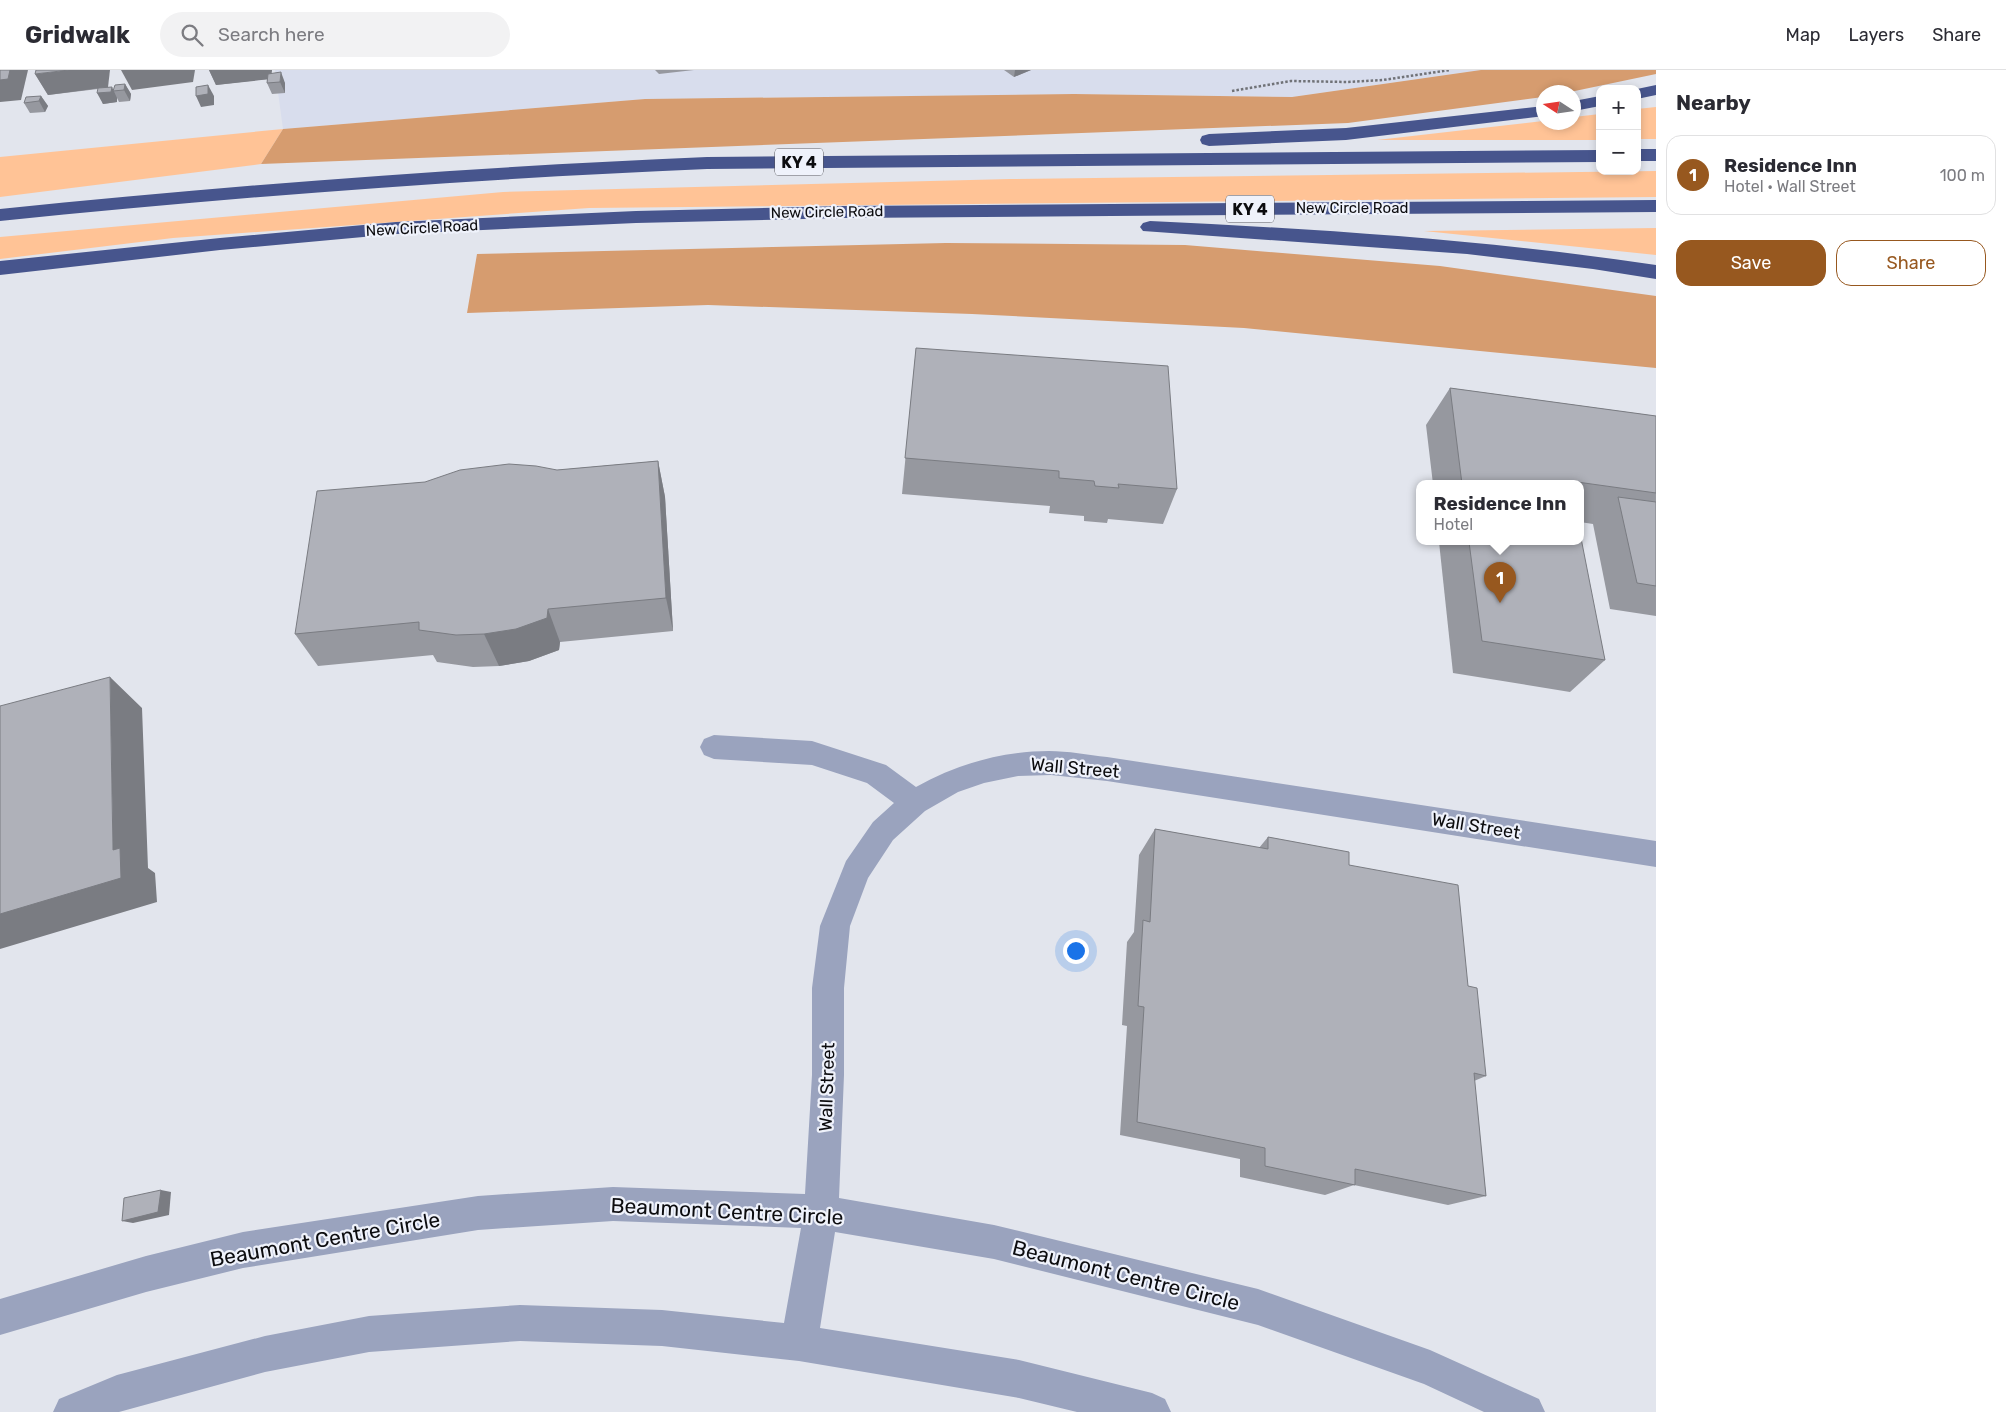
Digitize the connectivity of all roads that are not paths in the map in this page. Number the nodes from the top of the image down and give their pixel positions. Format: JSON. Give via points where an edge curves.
{"nodes":[{"id":1,"x":1656,"y":90,"type":"edge"},
{"id":2,"x":1641,"y":93,"type":"edge"},
{"id":3,"x":1596,"y":102,"type":"edge"},
{"id":4,"x":1581,"y":105,"type":"edge"},
{"id":5,"x":1536,"y":113,"type":"edge"},
{"id":6,"x":1196,"y":141,"type":"dead end"},
{"id":7,"x":1166,"y":142,"type":"dead end"},
{"id":8,"x":1641,"y":155,"type":"edge"},
{"id":9,"x":1656,"y":155,"type":"edge"},
{"id":10,"x":1596,"y":156,"type":"edge"},
{"id":11,"x":707,"y":163,"type":"junction"},
{"id":12,"x":1656,"y":206,"type":"edge"},
{"id":13,"x":844,"y":212,"type":"junction"},
{"id":14,"x":0,"y":215,"type":"edge"},
{"id":15,"x":0,"y":268,"type":"edge"},
{"id":16,"x":1656,"y":272,"type":"edge"},
{"id":17,"x":714,"y":747,"type":"dead end"},
{"id":18,"x":915,"y":802,"type":"junction"},
{"id":19,"x":1656,"y":854,"type":"edge"},
{"id":20,"x":821,"y":1212,"type":"junction"},
{"id":21,"x":0,"y":1317,"type":"edge"},
{"id":22,"x":799,"y":1343,"type":"junction"},
{"id":23,"x":72,"y":1412,"type":"edge"},
{"id":24,"x":1152,"y":1412,"type":"edge"},
{"id":25,"x":1526,"y":1412,"type":"edge"}],
"edges":[{"from":1,"to":2,"type":"highway"},
{"from":3,"to":4,"type":"highway"},
{"from":5,"to":6,"type":"highway","via":[[1346,134]]},
{"from":7,"to":11,"type":"highway"},
{"from":8,"to":9,"type":"highway"},
{"from":10,"to":11,"type":"highway","number":"KY 4"},
{"from":11,"to":14,"type":"highway","number":"KY 4","via":[[573,168],[336,184]]},
{"from":12,"to":13,"type":"highway","name":"New Circle Road","number":"KY 4"},
{"from":13,"to":15,"type":"highway","name":"New Circle Road","number":"KY 4","via":[[396,228]]},
{"from":13,"to":16,"type":"highway","via":[[1393,240],[1514,252]]},
{"from":17,"to":18,"type":"street","via":[[812,753],[876,774]]},
{"from":18,"to":19,"type":"street","name":"Wall Street","via":[[950,782],[984,771],[1018,764],[1051,763]]},
{"from":18,"to":20,"type":"street","name":"Wall Street","via":[[883,831],[856,871],[835,926],[828,988],[828,1075]]},
{"from":20,"to":21,"type":"street","name":"Beaumont Centre Circle","via":[[612,1204],[478,1213],[243,1250],[146,1274]]},
{"from":20,"to":22,"type":"street","name":"Wall Street"},
{"from":20,"to":25,"type":"street","name":"Beaumont Centre Circle","via":[[994,1242],[1258,1307],[1430,1368]]},
{"from":22,"to":23,"type":"street","via":[[662,1328],[520,1323],[369,1334],[265,1354],[117,1394]]},
{"from":22,"to":24,"type":"street","via":[[1019,1379]]}]}
